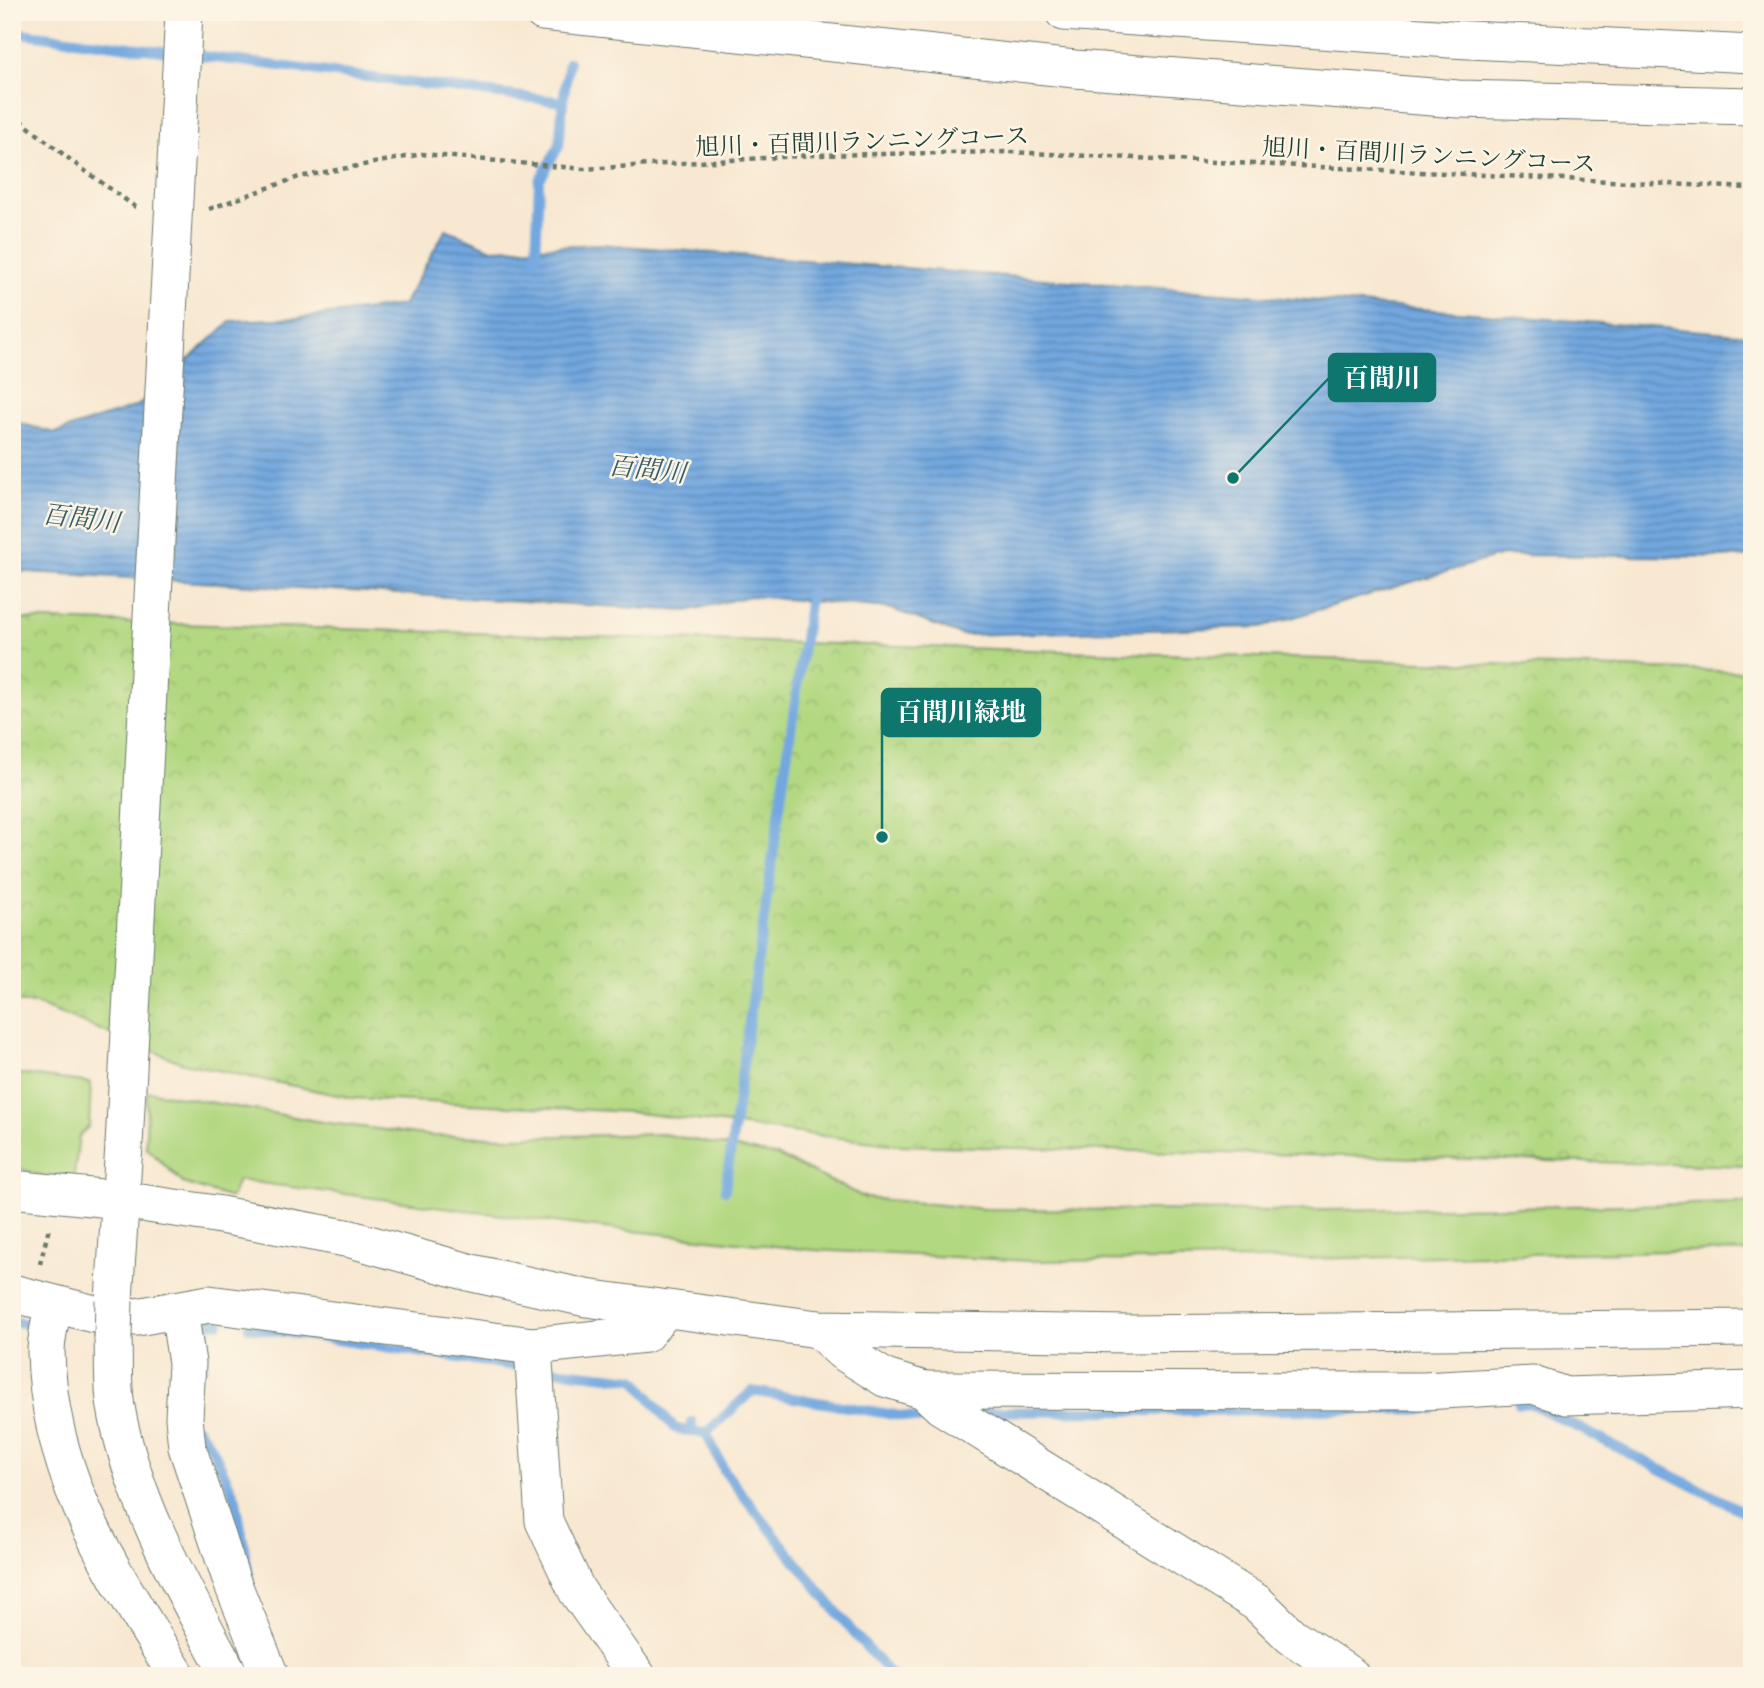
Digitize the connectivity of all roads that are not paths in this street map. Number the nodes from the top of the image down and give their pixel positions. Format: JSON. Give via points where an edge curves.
{"nodes":[{"id":1,"x":184,"y":12,"type":"edge"},
{"id":2,"x":544,"y":12,"type":"edge"},
{"id":3,"x":1064,"y":12,"type":"edge"},
{"id":4,"x":1408,"y":17,"type":"edge"},
{"id":5,"x":1752,"y":54,"type":"edge"},
{"id":6,"x":1752,"y":106,"type":"edge"},
{"id":7,"x":12,"y":1189,"type":"edge"},
{"id":8,"x":121,"y":1200,"type":"junction"},
{"id":9,"x":12,"y":1293,"type":"edge"},
{"id":10,"x":666,"y":1309,"type":"junction"},
{"id":11,"x":52,"y":1314,"type":"junction"},
{"id":12,"x":181,"y":1321,"type":"junction"},
{"id":13,"x":1752,"y":1328,"type":"edge"},
{"id":14,"x":818,"y":1329,"type":"junction"},
{"id":15,"x":534,"y":1361,"type":"junction"},
{"id":16,"x":1752,"y":1390,"type":"edge"},
{"id":17,"x":944,"y":1406,"type":"junction"},
{"id":18,"x":177,"y":1676,"type":"edge"},
{"id":19,"x":230,"y":1676,"type":"edge"},
{"id":20,"x":270,"y":1676,"type":"edge"},
{"id":21,"x":637,"y":1676,"type":"edge"},
{"id":22,"x":1352,"y":1676,"type":"edge"}],
"edges":[{"from":1,"to":8,"type":"street","bridge":true},
{"from":2,"to":6,"type":"street","via":[[1075,69],[1445,98]]},
{"from":3,"to":4,"type":"street"},
{"from":4,"to":5,"type":"street"},
{"from":7,"to":8,"type":"street"},
{"from":8,"to":10,"type":"street","via":[[351,1239],[472,1273]]},
{"from":8,"to":19,"type":"street","bridge":true,"via":[[113,1338],[116,1405],[127,1457],[170,1565]]},
{"from":9,"to":11,"type":"street"},
{"from":10,"to":14,"type":"street"},
{"from":10,"to":15,"type":"street","via":[[646,1334]]},
{"from":11,"to":12,"type":"street"},
{"from":11,"to":18,"type":"street","via":[[46,1350],[54,1428],[76,1500],[105,1558]]},
{"from":12,"to":15,"type":"street","via":[[209,1304]]},
{"from":12,"to":20,"type":"street","via":[[187,1363],[187,1447],[232,1582]]},
{"from":13,"to":14,"type":"street","via":[[1127,1334]]},
{"from":14,"to":17,"type":"street","via":[[885,1378]]},
{"from":15,"to":21,"type":"street","via":[[544,1521],[577,1591]]},
{"from":16,"to":17,"type":"street","via":[[1566,1396],[1533,1385]]},
{"from":17,"to":22,"type":"street","via":[[1258,1603],[1291,1636]]}]}
